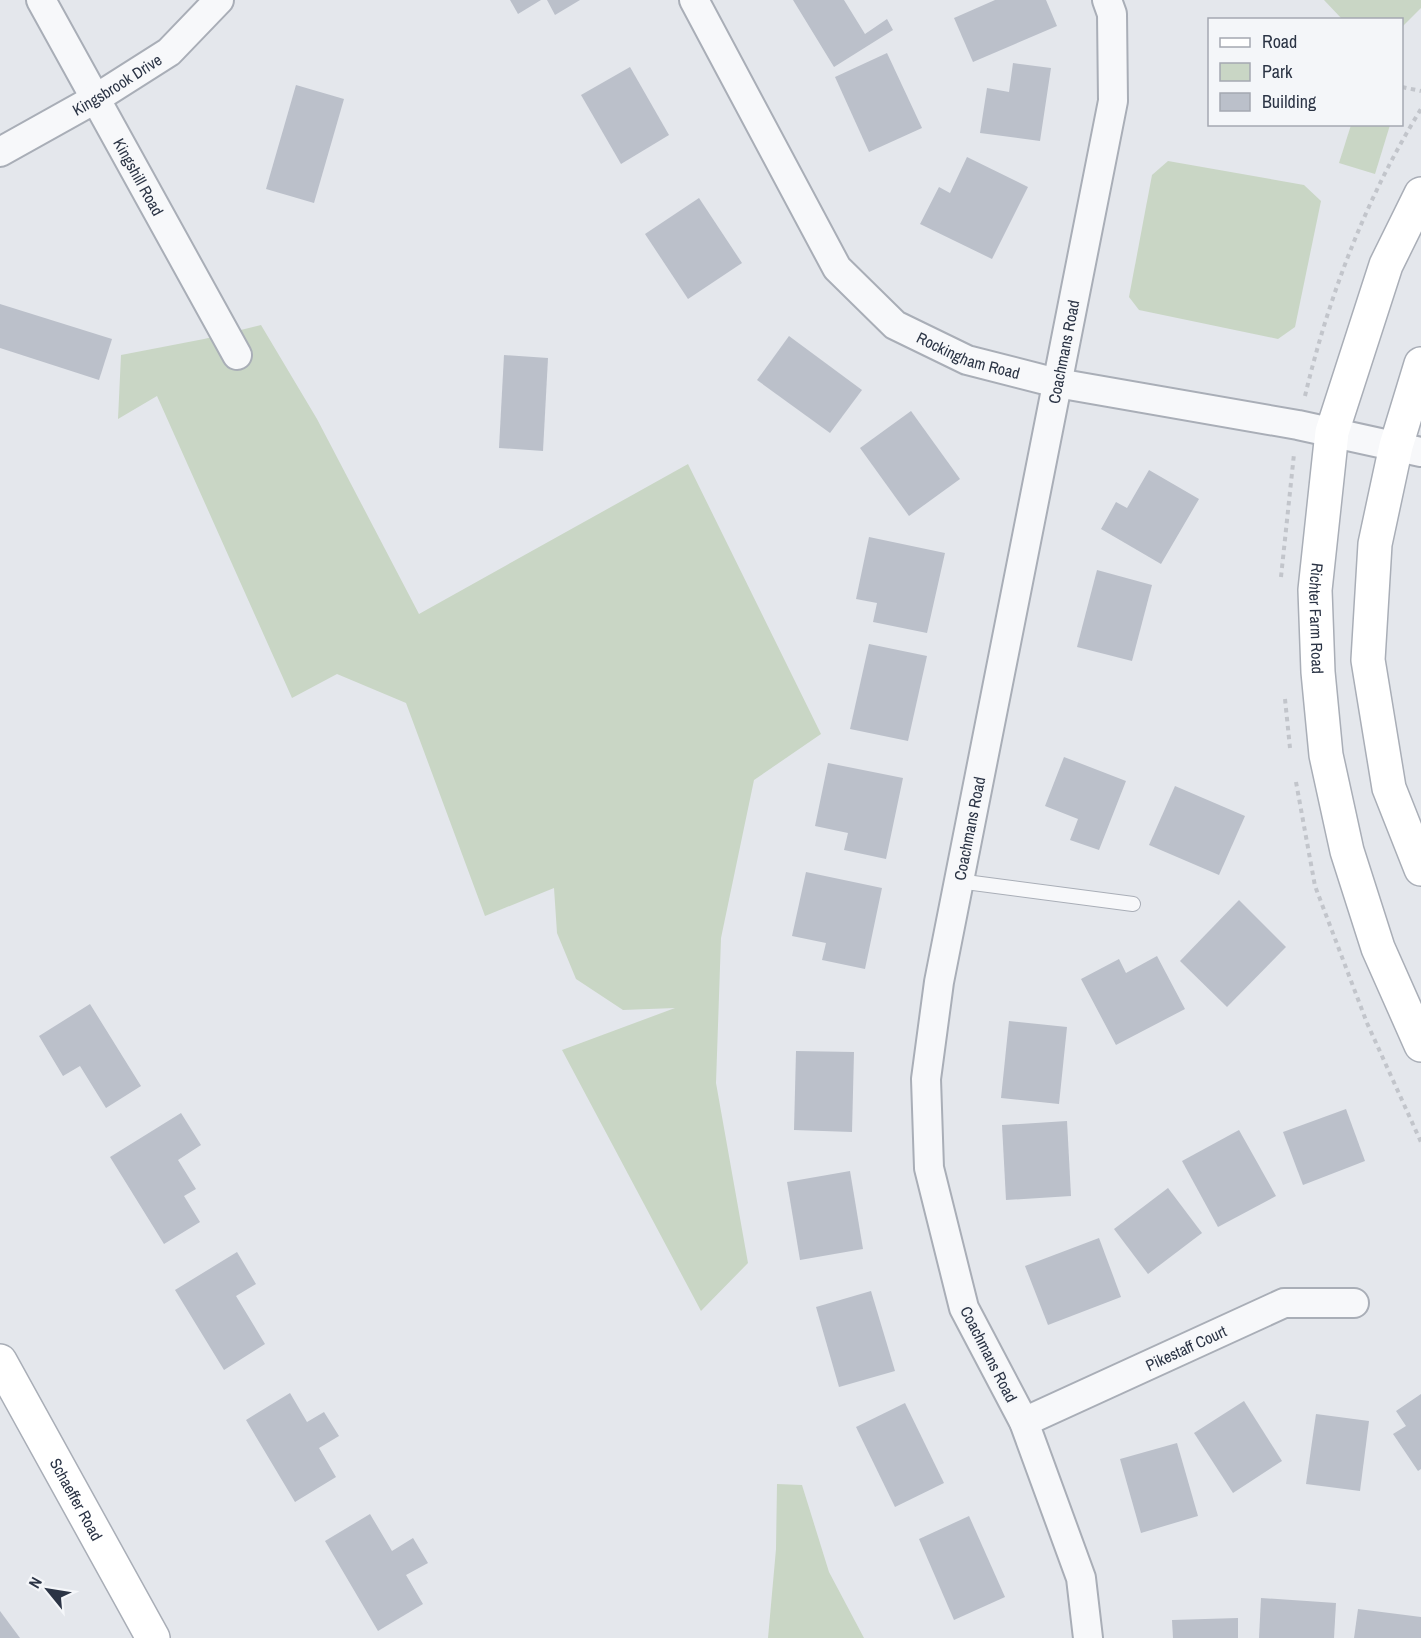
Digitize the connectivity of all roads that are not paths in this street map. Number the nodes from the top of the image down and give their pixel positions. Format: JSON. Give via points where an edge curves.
{"nodes":[{"id":1,"x":41,"y":0,"type":"edge"},
{"id":2,"x":219,"y":0,"type":"edge"},
{"id":3,"x":694,"y":0,"type":"edge"},
{"id":4,"x":1107,"y":0,"type":"edge"},
{"id":5,"x":95,"y":99,"type":"junction"},
{"id":6,"x":0,"y":152,"type":"edge"},
{"id":7,"x":1421,"y":194,"type":"edge"},
{"id":8,"x":237,"y":355,"type":"dead end"},
{"id":9,"x":1421,"y":364,"type":"edge"},
{"id":10,"x":1057,"y":383,"type":"junction"},
{"id":11,"x":1332,"y":432,"type":"junction"},
{"id":12,"x":1408,"y":449,"type":"edge"},
{"id":13,"x":1421,"y":868,"type":"edge"},
{"id":14,"x":958,"y":881,"type":"junction"},
{"id":15,"x":1133,"y":904,"type":"dead end"},
{"id":16,"x":1421,"y":1045,"type":"edge"},
{"id":17,"x":1354,"y":1303,"type":"dead end"},
{"id":18,"x":0,"y":1361,"type":"edge"},
{"id":19,"x":1024,"y":1422,"type":"junction"},
{"id":20,"x":153,"y":1638,"type":"edge"},
{"id":21,"x":1088,"y":1638,"type":"edge"}],
"edges":[{"from":1,"to":5,"type":"street","name":"Kingshill Road"},
{"from":2,"to":5,"type":"street","name":"Kingsbrook Drive","via":[[169,52]]},
{"from":3,"to":10,"type":"street","name":"Rockingham Road","via":[[837,268],[895,325],[968,360]]},
{"from":4,"to":10,"type":"street","name":"Coachmans Road","via":[[1113,14],[1113,101]]},
{"from":5,"to":6,"type":"street","name":"Kingsbrook Drive"},
{"from":5,"to":8,"type":"street","name":"Kingshill Road"},
{"from":7,"to":11,"type":"main road","name":"Richter Farm Road","via":[[1386,265]]},
{"from":9,"to":12,"type":"main road"},
{"from":10,"to":11,"type":"street","name":"Rockingham Road"},
{"from":10,"to":14,"type":"street","name":"Coachmans Road"},
{"from":11,"to":12,"type":"street","name":"Rockingham Road"},
{"from":11,"to":16,"type":"main road","name":"Richter Farm Road","via":[[1315,590],[1326,756],[1347,851],[1378,948]]},
{"from":12,"to":13,"type":"main road","via":[[1375,544],[1368,660],[1389,788]]},
{"from":14,"to":15,"type":"lane"},
{"from":14,"to":19,"type":"street","name":"Coachmans Road","via":[[926,1079],[929,1168],[964,1308]]},
{"from":17,"to":19,"type":"street","name":"Pikestaff Court","via":[[1284,1303]]},
{"from":18,"to":20,"type":"main road","name":"Schaeffer Road"},
{"from":19,"to":21,"type":"street","name":"Coachmans Road","via":[[1081,1578]]}]}
